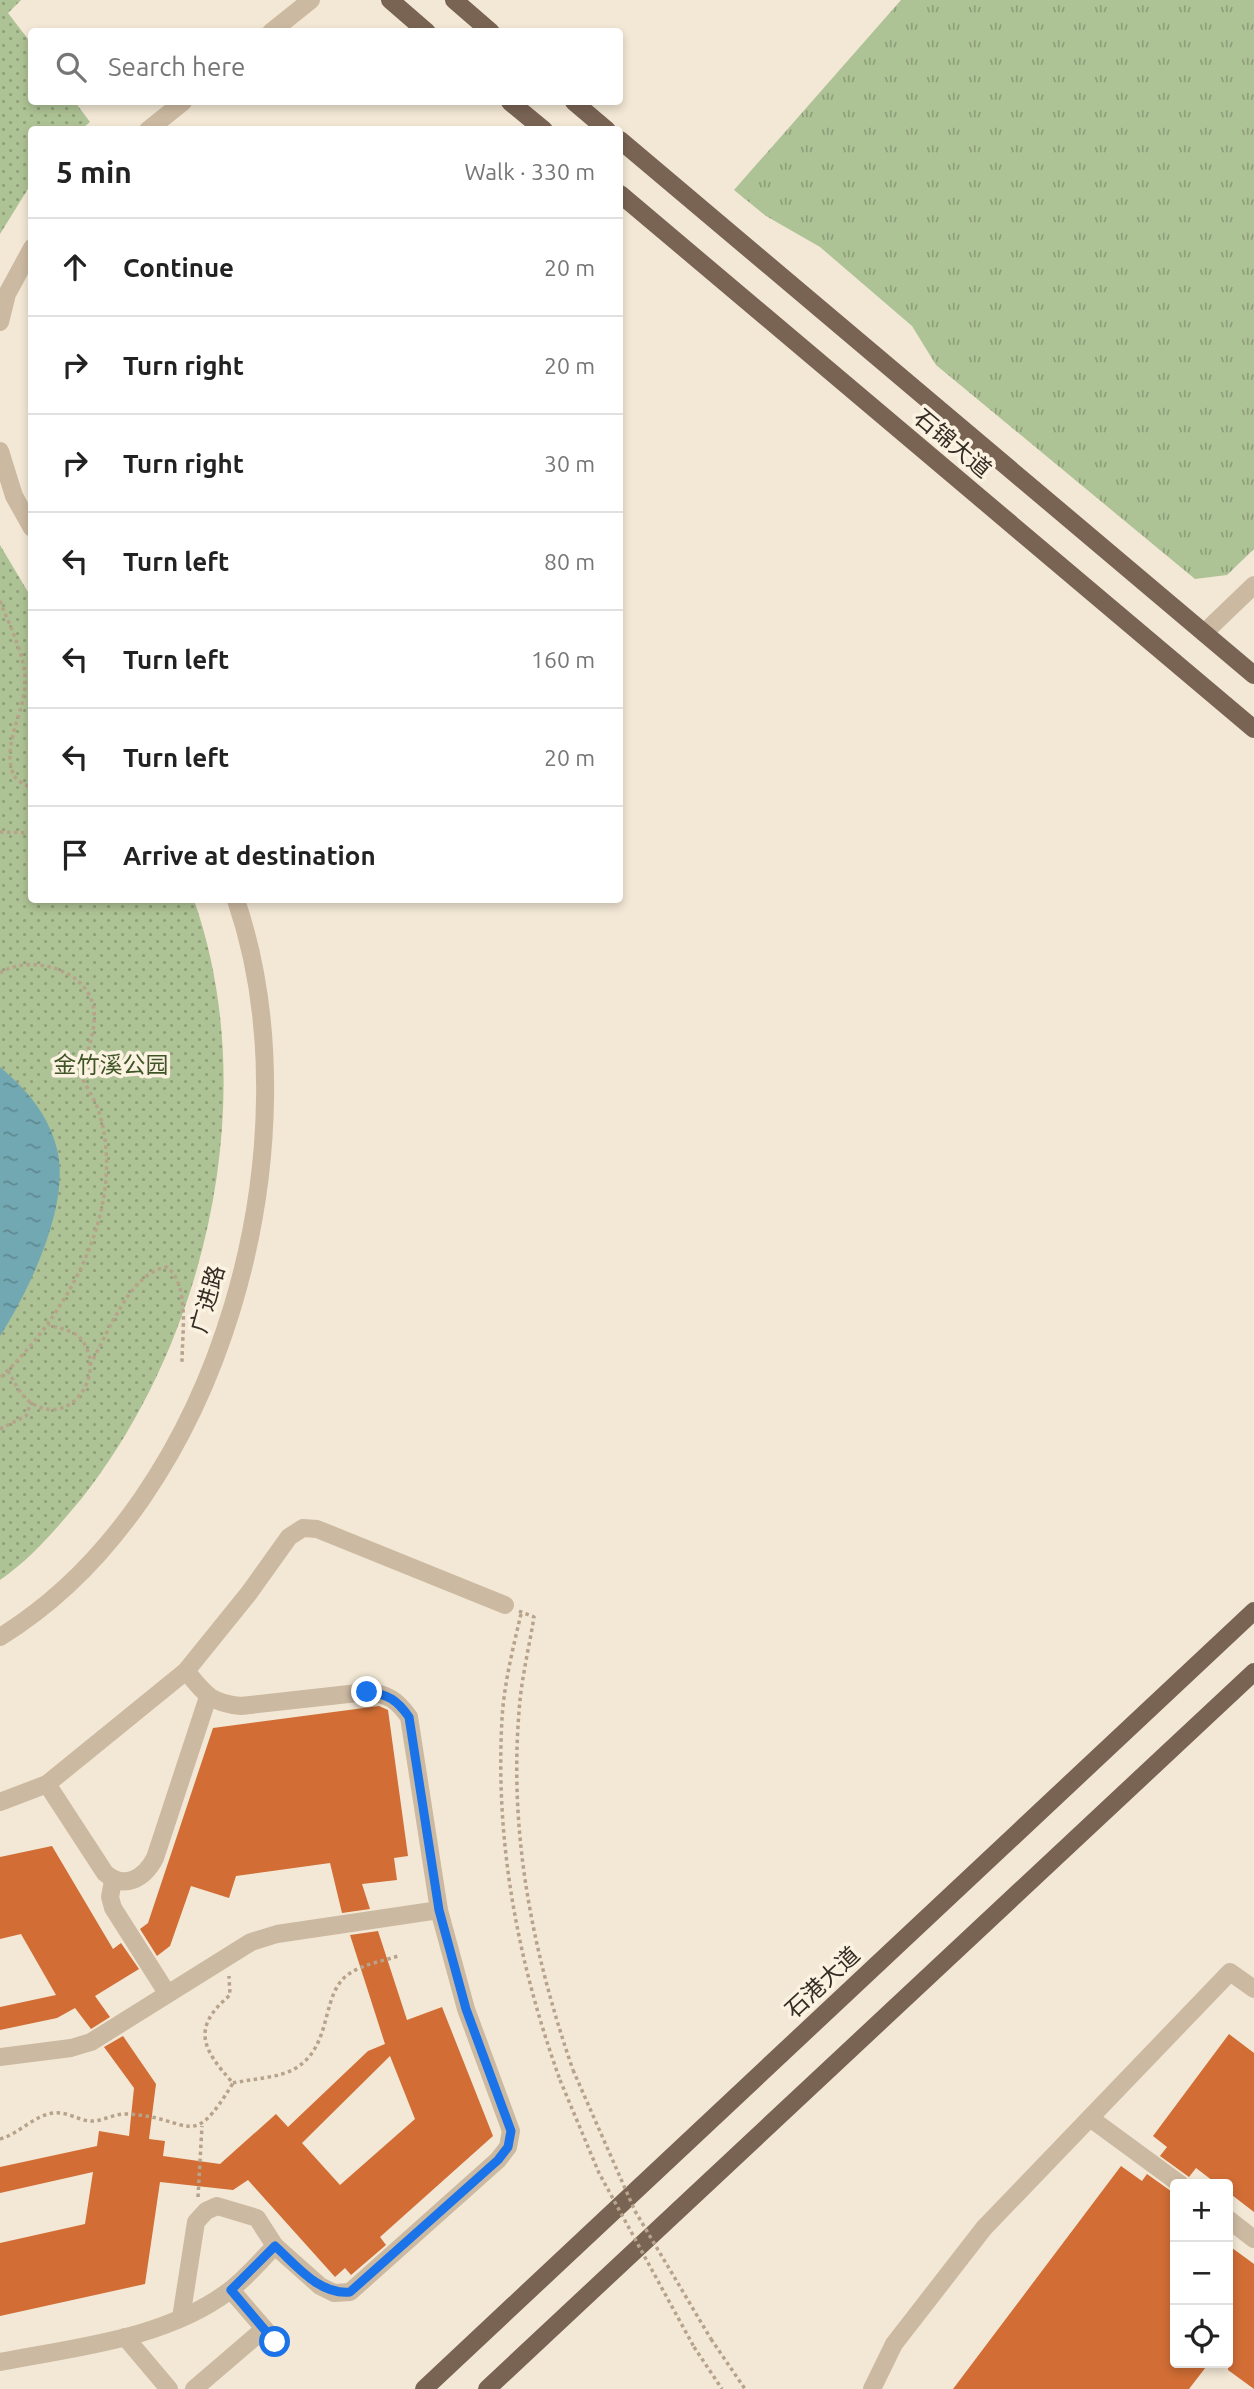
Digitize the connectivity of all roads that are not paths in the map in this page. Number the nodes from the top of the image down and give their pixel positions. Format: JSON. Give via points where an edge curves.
{"nodes":[{"id":1,"x":311,"y":0,"type":"edge"},
{"id":2,"x":390,"y":0,"type":"edge"},
{"id":3,"x":454,"y":0,"type":"edge"},
{"id":4,"x":276,"y":28,"type":"edge"},
{"id":5,"x":422,"y":28,"type":"edge"},
{"id":6,"x":486,"y":28,"type":"edge"},
{"id":7,"x":179,"y":105,"type":"edge"},
{"id":8,"x":514,"y":105,"type":"edge"},
{"id":9,"x":578,"y":105,"type":"edge"},
{"id":10,"x":153,"y":126,"type":"edge"},
{"id":11,"x":539,"y":126,"type":"edge"},
{"id":12,"x":602,"y":126,"type":"edge"},
{"id":13,"x":623,"y":143,"type":"edge"},
{"id":14,"x":623,"y":197,"type":"edge"},
{"id":15,"x":28,"y":255,"type":"edge"},
{"id":16,"x":0,"y":322,"type":"edge"},
{"id":17,"x":0,"y":451,"type":"edge"},
{"id":18,"x":28,"y":521,"type":"edge"},
{"id":19,"x":1254,"y":585,"type":"edge"},
{"id":20,"x":1204,"y":633,"type":"junction"},
{"id":21,"x":1254,"y":675,"type":"edge"},
{"id":22,"x":1254,"y":729,"type":"edge"},
{"id":23,"x":237,"y":903,"type":"edge"},
{"id":24,"x":505,"y":1605,"type":"dead end"},
{"id":25,"x":1254,"y":1611,"type":"edge"},
{"id":26,"x":0,"y":1637,"type":"edge"},
{"id":27,"x":186,"y":1671,"type":"junction"},
{"id":28,"x":1254,"y":1672,"type":"edge"},
{"id":29,"x":208,"y":1698,"type":"junction"},
{"id":30,"x":47,"y":1784,"type":"junction"},
{"id":31,"x":0,"y":1802,"type":"edge"},
{"id":32,"x":113,"y":1881,"type":"junction"},
{"id":33,"x":439,"y":1910,"type":"junction"},
{"id":34,"x":1254,"y":1989,"type":"edge"},
{"id":35,"x":167,"y":1993,"type":"junction"},
{"id":36,"x":0,"y":2057,"type":"edge"},
{"id":37,"x":1090,"y":2118,"type":"junction"},
{"id":38,"x":1173,"y":2179,"type":"edge"},
{"id":39,"x":1233,"y":2223,"type":"edge"},
{"id":40,"x":1254,"y":2239,"type":"edge"},
{"id":41,"x":275,"y":2246,"type":"junction"},
{"id":42,"x":231,"y":2290,"type":"junction"},
{"id":43,"x":181,"y":2318,"type":"junction"},
{"id":44,"x":125,"y":2337,"type":"junction"},
{"id":45,"x":0,"y":2361,"type":"edge"},
{"id":46,"x":169,"y":2389,"type":"edge"},
{"id":47,"x":194,"y":2389,"type":"edge"},
{"id":48,"x":424,"y":2389,"type":"edge"},
{"id":49,"x":487,"y":2389,"type":"edge"},
{"id":50,"x":872,"y":2389,"type":"edge"}],
"edges":[{"from":1,"to":4,"type":"street"},
{"from":2,"to":5,"type":"main road"},
{"from":3,"to":6,"type":"main road"},
{"from":7,"to":10,"type":"street"},
{"from":8,"to":11,"type":"main road"},
{"from":9,"to":12,"type":"main road"},
{"from":13,"to":20,"type":"main road","name":"石锦大道"},
{"from":14,"to":22,"type":"main road","name":"石锦大道"},
{"from":15,"to":16,"type":"street","via":[[7,294]]},
{"from":17,"to":18,"type":"street","via":[[14,496]]},
{"from":19,"to":20,"type":"street"},
{"from":20,"to":21,"type":"main road","name":"石锦大道"},
{"from":23,"to":26,"type":"street","name":"广进路","via":[[258,993],[266,1095],[258,1189],[237,1292],[211,1374],[175,1444],[132,1511],[81,1571]]},
{"from":24,"to":27,"type":"street","via":[[317,1528],[303,1528],[289,1536]]},
{"from":25,"to":48,"type":"main road","name":"石港大道"},
{"from":27,"to":29,"type":"street"},
{"from":27,"to":30,"type":"street"},
{"from":28,"to":49,"type":"main road"},
{"from":29,"to":32,"type":"street","via":[[155,1858],[138,1878]]},
{"from":29,"to":33,"type":"street","via":[[241,1706],[367,1692],[398,1701],[409,1717]]},
{"from":30,"to":31,"type":"street"},
{"from":30,"to":32,"type":"street"},
{"from":32,"to":35,"type":"street","via":[[113,1908]]},
{"from":33,"to":35,"type":"street","via":[[277,1934],[251,1942]]},
{"from":33,"to":41,"type":"street","via":[[466,2009],[507,2116],[511,2131],[508,2147],[350,2292],[334,2293],[320,2286]]},
{"from":34,"to":37,"type":"street","via":[[1230,1972]]},
{"from":35,"to":36,"type":"street","via":[[91,2042]]},
{"from":37,"to":38,"type":"street"},
{"from":37,"to":50,"type":"street","via":[[984,2228],[894,2344]]},
{"from":39,"to":40,"type":"street"},
{"from":41,"to":42,"type":"street"},
{"from":41,"to":43,"type":"street","via":[[257,2218],[218,2206],[206,2211],[196,2222]]},
{"from":42,"to":43,"type":"street"},
{"from":42,"to":47,"type":"street","via":[[269,2335]]},
{"from":43,"to":44,"type":"street"},
{"from":44,"to":45,"type":"street"},
{"from":44,"to":46,"type":"street"}]}
